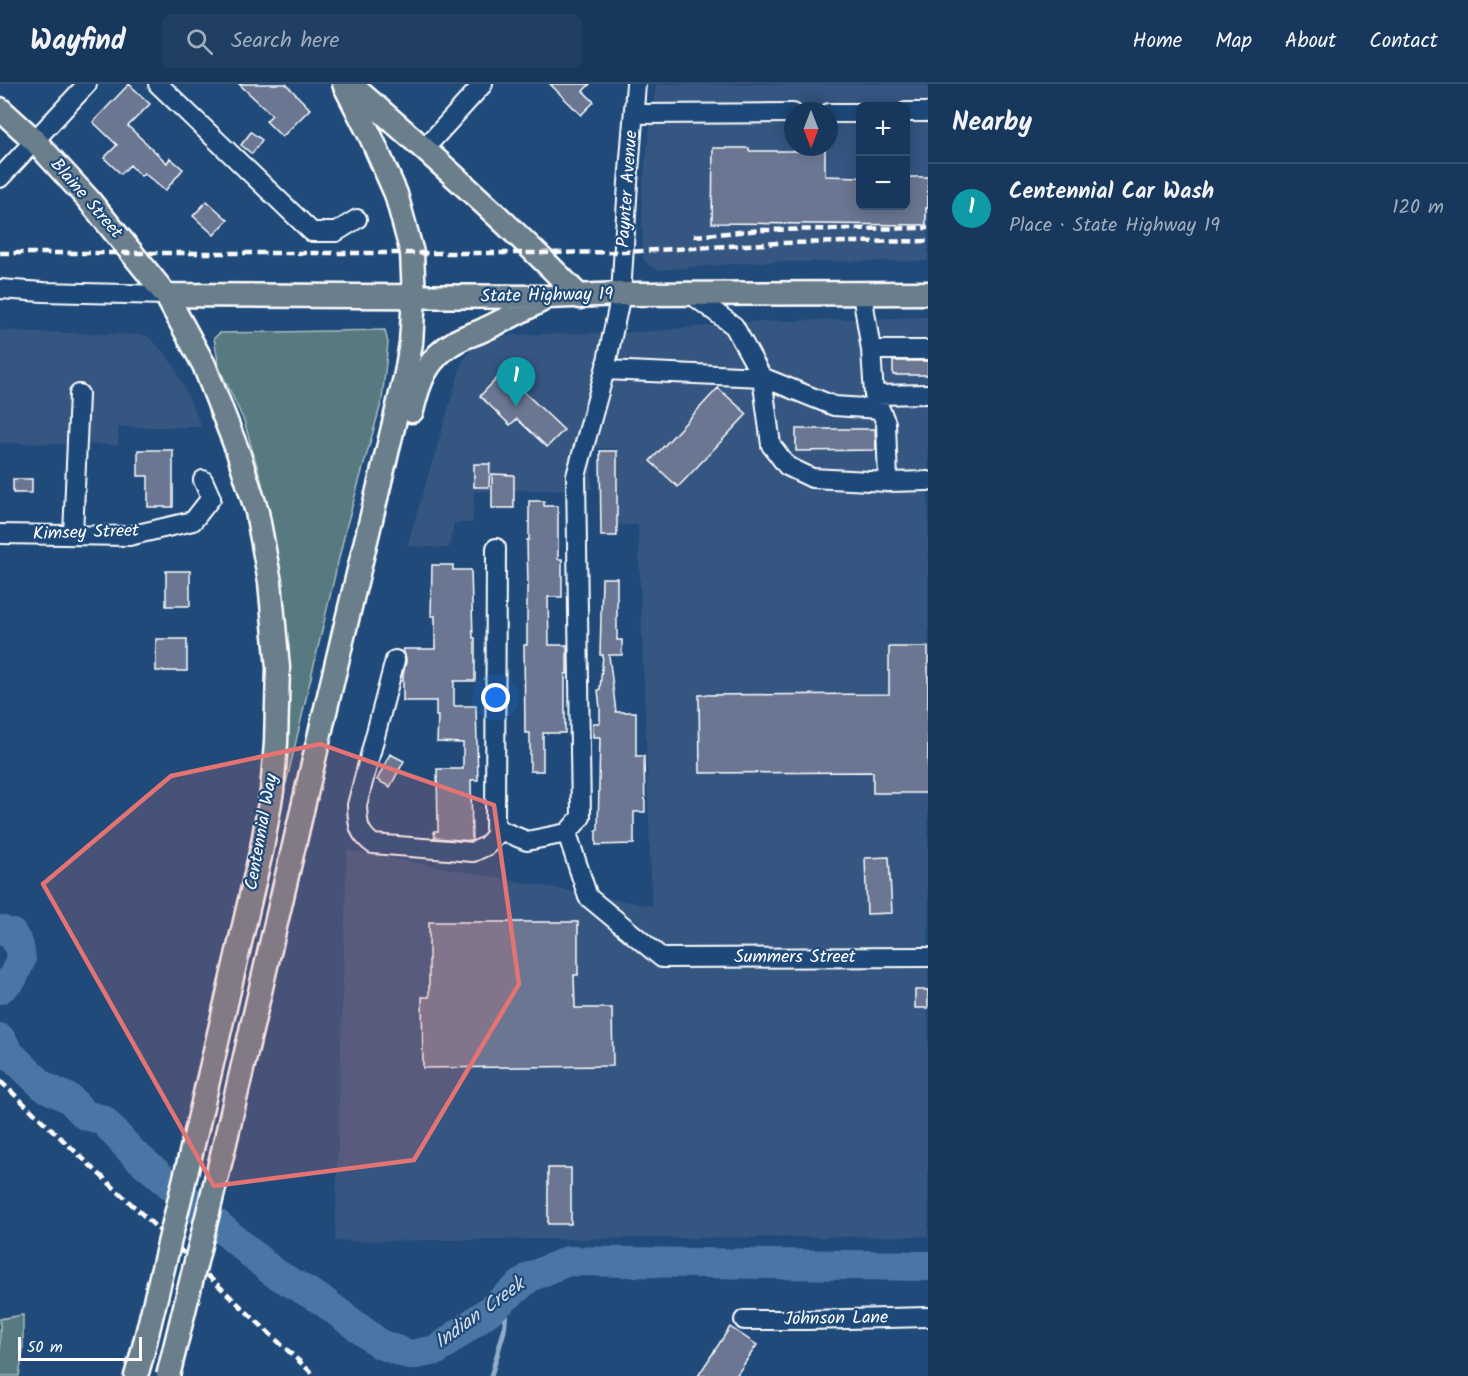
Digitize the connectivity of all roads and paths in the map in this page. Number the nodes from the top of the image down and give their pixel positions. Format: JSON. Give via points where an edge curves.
{"nodes":[{"id":1,"x":87,"y":84,"type":"edge"},
{"id":2,"x":158,"y":84,"type":"edge"},
{"id":3,"x":344,"y":84,"type":"edge"},
{"id":4,"x":350,"y":84,"type":"edge"},
{"id":5,"x":483,"y":84,"type":"edge"},
{"id":6,"x":636,"y":84,"type":"edge"},
{"id":7,"x":0,"y":109,"type":"edge"},
{"id":8,"x":856,"y":112,"type":"edge"},
{"id":9,"x":910,"y":112,"type":"edge"},
{"id":10,"x":928,"y":112,"type":"edge"},
{"id":11,"x":784,"y":113,"type":"edge"},
{"id":12,"x":838,"y":113,"type":"edge"},
{"id":13,"x":634,"y":114,"type":"junction"},
{"id":14,"x":34,"y":140,"type":"junction"},
{"id":15,"x":425,"y":148,"type":"junction"},
{"id":16,"x":0,"y":178,"type":"edge"},
{"id":17,"x":357,"y":219,"type":"dead end"},
{"id":18,"x":0,"y":289,"type":"edge"},
{"id":19,"x":862,"y":293,"type":"junction"},
{"id":20,"x":928,"y":293,"type":"edge"},
{"id":21,"x":621,"y":294,"type":"junction"},
{"id":22,"x":691,"y":294,"type":"junction"},
{"id":23,"x":166,"y":295,"type":"junction"},
{"id":24,"x":414,"y":297,"type":"junction"},
{"id":25,"x":548,"y":297,"type":"junction"},
{"id":26,"x":580,"y":297,"type":"junction"},
{"id":27,"x":871,"y":350,"type":"junction"},
{"id":28,"x":928,"y":350,"type":"edge"},
{"id":29,"x":605,"y":370,"type":"junction"},
{"id":30,"x":762,"y":377,"type":"junction"},
{"id":31,"x":79,"y":394,"type":"dead end"},
{"id":32,"x":928,"y":394,"type":"edge"},
{"id":33,"x":877,"y":402,"type":"junction"},
{"id":34,"x":203,"y":480,"type":"dead end"},
{"id":35,"x":928,"y":481,"type":"edge"},
{"id":36,"x":888,"y":482,"type":"junction"},
{"id":37,"x":0,"y":534,"type":"edge"},
{"id":38,"x":73,"y":535,"type":"junction"},
{"id":39,"x":496,"y":548,"type":"dead end"},
{"id":40,"x":395,"y":660,"type":"dead end"},
{"id":41,"x":325,"y":712,"type":"junction"},
{"id":42,"x":501,"y":830,"type":"junction"},
{"id":43,"x":567,"y":833,"type":"junction"},
{"id":44,"x":928,"y":957,"type":"edge"},
{"id":45,"x":928,"y":1317,"type":"edge"},
{"id":46,"x":744,"y":1320,"type":"dead end"},
{"id":47,"x":139,"y":1367,"type":"edge"},
{"id":48,"x":168,"y":1376,"type":"edge"}],
"edges":[{"from":1,"to":14,"type":"street"},
{"from":2,"to":17,"type":"street","via":[[312,232],[336,232]]},
{"from":3,"to":24,"type":"main road","name":"Centennial Way","via":[[396,194],[412,253]]},
{"from":4,"to":15,"type":"main road"},
{"from":5,"to":15,"type":"street"},
{"from":6,"to":13,"type":"street","name":"Paynter Avenue"},
{"from":7,"to":14,"type":"main road","name":"Blaine Street"},
{"from":8,"to":12,"type":"street"},
{"from":9,"to":10,"type":"street"},
{"from":11,"to":13,"type":"street"},
{"from":13,"to":21,"type":"street","name":"Paynter Avenue"},
{"from":14,"to":16,"type":"street"},
{"from":14,"to":23,"type":"main road","name":"Blaine Street"},
{"from":15,"to":26,"type":"main road"},
{"from":18,"to":23,"type":"street"},
{"from":19,"to":20,"type":"main road","name":"State Highway 19"},
{"from":19,"to":22,"type":"main road","name":"State Highway 19"},
{"from":19,"to":27,"type":"street"},
{"from":21,"to":22,"type":"main road","name":"State Highway 19"},
{"from":21,"to":26,"type":"main road","name":"State Highway 19"},
{"from":21,"to":29,"type":"street","name":"Paynter Avenue"},
{"from":22,"to":30,"type":"street","via":[[734,326]]},
{"from":23,"to":24,"type":"main road","name":"State Highway 19"},
{"from":23,"to":47,"type":"main road","name":"Centennial Way","bridge":true,"via":[[204,365],[257,512],[270,582],[278,668],[276,743],[262,848]]},
{"from":24,"to":25,"type":"main road","name":"State Highway 19"},
{"from":24,"to":41,"type":"main road","name":"Centennial Way","via":[[406,373]]},
{"from":25,"to":26,"type":"main road","name":"State Highway 19"},
{"from":25,"to":41,"type":"main road","via":[[457,341],[428,366],[417,387],[349,672]]},
{"from":27,"to":28,"type":"street"},
{"from":27,"to":33,"type":"street"},
{"from":29,"to":30,"type":"street"},
{"from":29,"to":43,"type":"street","name":"Paynter Avenue","via":[[576,476],[581,817]]},
{"from":30,"to":33,"type":"street","via":[[834,406]]},
{"from":30,"to":36,"type":"street","via":[[771,445],[787,466],[812,478]]},
{"from":31,"to":38,"type":"street"},
{"from":32,"to":33,"type":"street"},
{"from":33,"to":36,"type":"street","via":[[886,423]]},
{"from":34,"to":38,"type":"street","name":"Kimsey Street","via":[[212,498],[193,521],[129,536]]},
{"from":35,"to":36,"type":"street"},
{"from":37,"to":38,"type":"street","name":"Kimsey Street"},
{"from":39,"to":42,"type":"street","via":[[495,828]]},
{"from":40,"to":42,"type":"street","via":[[357,805],[358,825],[364,838],[373,844],[473,852],[486,846]]},
{"from":41,"to":48,"type":"main road","name":"Centennial Way","bridge":true},
{"from":42,"to":43,"type":"street","via":[[526,841]]},
{"from":43,"to":44,"type":"street","name":"Summers Street","via":[[588,897],[662,958]]},
{"from":45,"to":46,"type":"street","name":"Johnson Lane"}]}
